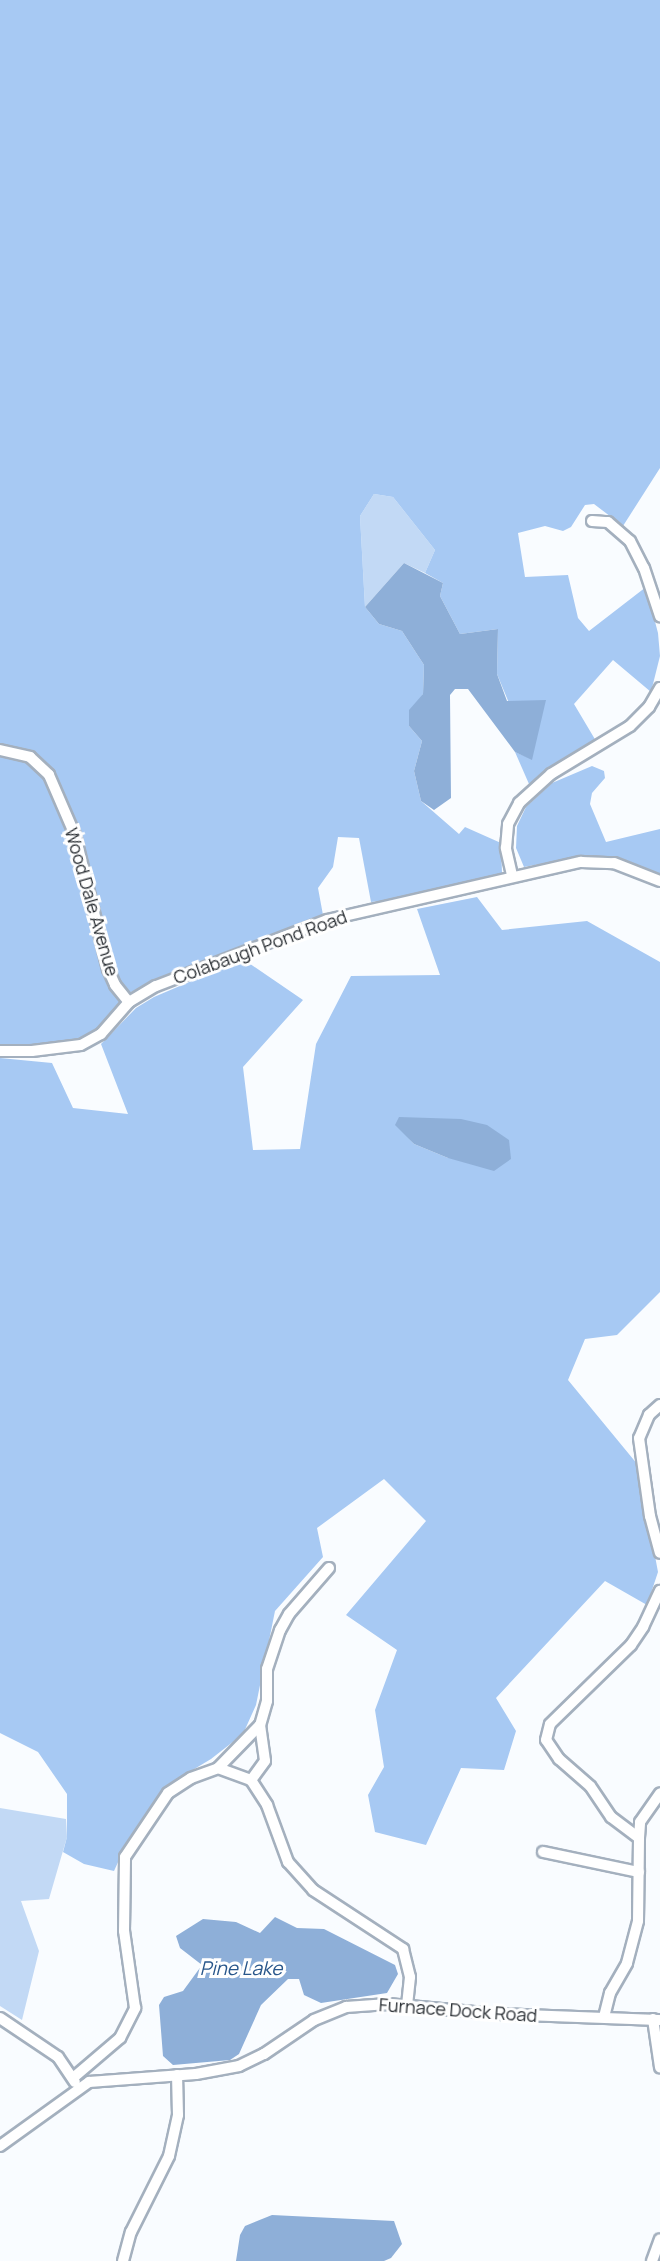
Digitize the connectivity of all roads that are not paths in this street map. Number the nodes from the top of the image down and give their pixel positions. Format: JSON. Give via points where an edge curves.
{"nodes":[{"id":1,"x":592,"y":520,"type":"dead end"},
{"id":2,"x":660,"y":616,"type":"edge"},
{"id":3,"x":659,"y":693,"type":"edge"},
{"id":4,"x":0,"y":750,"type":"edge"},
{"id":5,"x":512,"y":875,"type":"junction"},
{"id":6,"x":660,"y":881,"type":"edge"},
{"id":7,"x":129,"y":1002,"type":"junction"},
{"id":8,"x":0,"y":1051,"type":"edge"},
{"id":9,"x":660,"y":1405,"type":"edge"},
{"id":10,"x":660,"y":1545,"type":"edge"},
{"id":11,"x":330,"y":1568,"type":"dead end"},
{"id":12,"x":660,"y":1591,"type":"edge"},
{"id":13,"x":260,"y":1725,"type":"junction"},
{"id":14,"x":218,"y":1768,"type":"junction"},
{"id":15,"x":251,"y":1780,"type":"junction"},
{"id":16,"x":660,"y":1793,"type":"edge"},
{"id":17,"x":639,"y":1838,"type":"junction"},
{"id":18,"x":543,"y":1852,"type":"dead end"},
{"id":19,"x":639,"y":1872,"type":"junction"},
{"id":20,"x":407,"y":2006,"type":"junction"},
{"id":21,"x":604,"y":2017,"type":"junction"},
{"id":22,"x":0,"y":2018,"type":"edge"},
{"id":23,"x":657,"y":2020,"type":"edge"},
{"id":24,"x":660,"y":2067,"type":"edge"},
{"id":25,"x":177,"y":2075,"type":"junction"},
{"id":26,"x":76,"y":2083,"type":"junction"},
{"id":27,"x":0,"y":2146,"type":"edge"},
{"id":28,"x":660,"y":2239,"type":"edge"},
{"id":29,"x":123,"y":2261,"type":"edge"},
{"id":30,"x":652,"y":2261,"type":"edge"}],
"edges":[{"from":1,"to":2,"type":"street","via":[[608,522],[630,541]]},
{"from":3,"to":5,"type":"street","via":[[630,726],[551,774],[519,803],[508,824],[506,848]]},
{"from":4,"to":7,"type":"street","name":"Wood Dale Avenue","via":[[30,757],[49,775],[75,835],[108,969]]},
{"from":5,"to":6,"type":"street","name":"Colabaugh Pond Road","via":[[564,864],[603,862]]},
{"from":5,"to":7,"type":"street","name":"Colabaugh Pond Road","via":[[327,920],[156,985]]},
{"from":7,"to":8,"type":"street","name":"Colabaugh Pond Road","via":[[101,1034],[81,1045]]},
{"from":9,"to":10,"type":"street","via":[[649,1415],[639,1438],[650,1516]]},
{"from":11,"to":13,"type":"street","via":[[280,1630],[267,1670],[267,1701]]},
{"from":12,"to":17,"type":"street","via":[[631,1645],[550,1724],[546,1740],[559,1759],[590,1786],[611,1817]]},
{"from":13,"to":14,"type":"street"},
{"from":13,"to":15,"type":"street","via":[[265,1761]]},
{"from":14,"to":15,"type":"street"},
{"from":14,"to":26,"type":"street","via":[[175,1786],[125,1857],[124,1931],[135,2008],[120,2038]]},
{"from":15,"to":20,"type":"street","via":[[267,1805],[288,1862],[313,1890],[403,1949],[410,1977]]},
{"from":16,"to":17,"type":"street","via":[[640,1822]]},
{"from":17,"to":19,"type":"street"},
{"from":18,"to":19,"type":"street"},
{"from":19,"to":21,"type":"street","via":[[638,1921],[627,1964],[610,1993]]},
{"from":20,"to":21,"type":"street","name":"Furnace Dock Road"},
{"from":20,"to":25,"type":"street","name":"Furnace Dock Road","via":[[374,2003],[338,2009],[249,2062]]},
{"from":21,"to":23,"type":"street","name":"Furnace Dock Road"},
{"from":22,"to":26,"type":"street","via":[[58,2057]]},
{"from":23,"to":24,"type":"street"},
{"from":25,"to":26,"type":"street","name":"Furnace Dock Road"},
{"from":25,"to":29,"type":"street","via":[[178,2115],[169,2156],[131,2232]]},
{"from":26,"to":27,"type":"street","name":"Furnace Dock Road"},
{"from":28,"to":30,"type":"street"}]}
